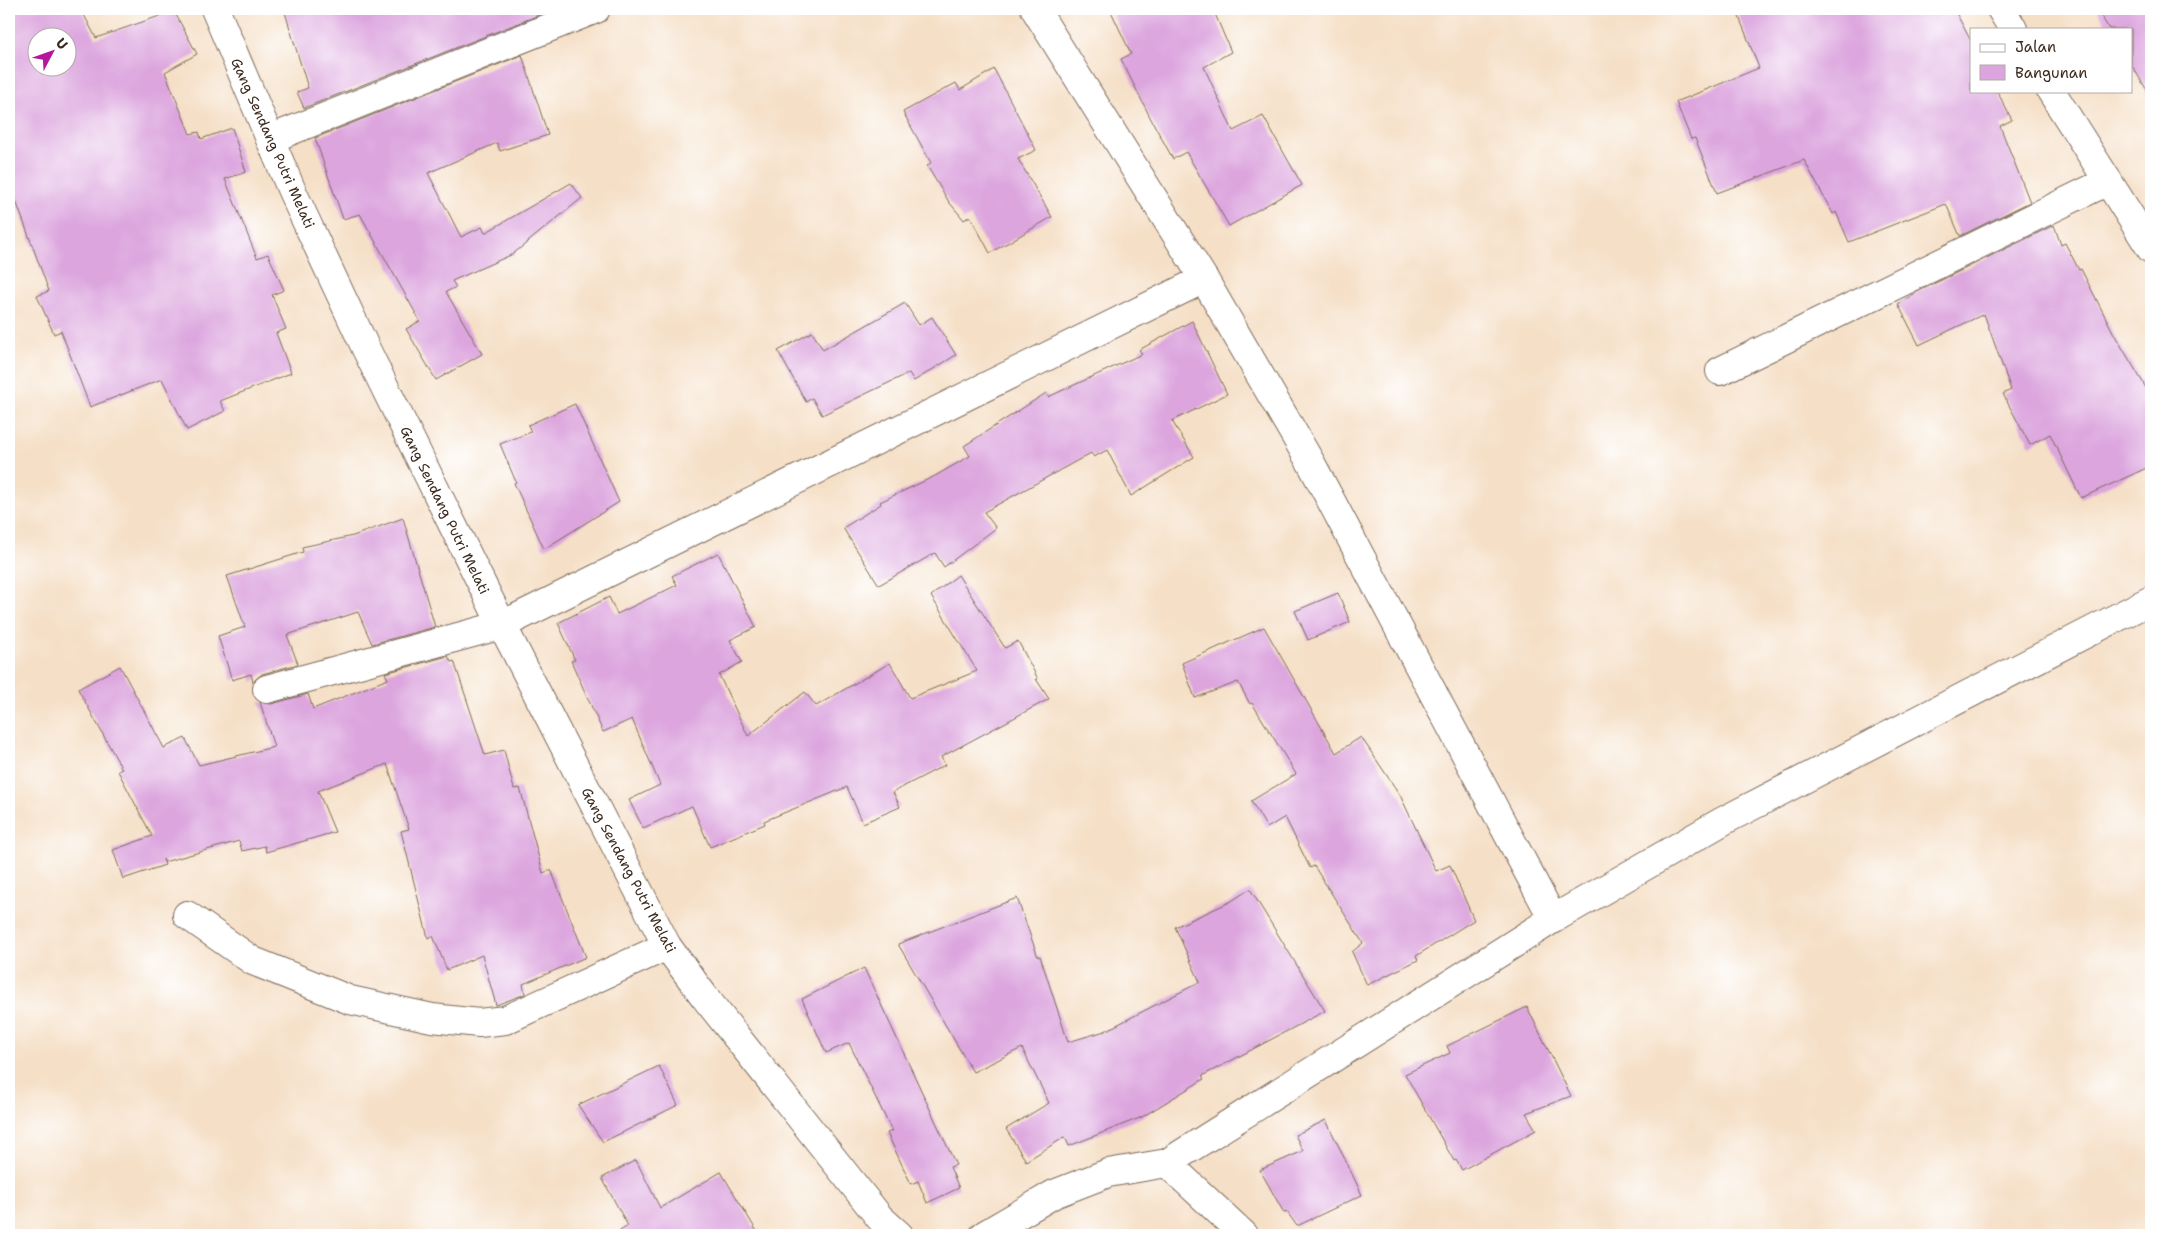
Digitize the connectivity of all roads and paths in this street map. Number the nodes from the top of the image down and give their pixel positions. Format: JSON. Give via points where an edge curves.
{"nodes":[{"id":1,"x":215,"y":9,"type":"edge"},
{"id":2,"x":596,"y":9,"type":"edge"},
{"id":3,"x":1035,"y":9,"type":"edge"},
{"id":4,"x":2001,"y":9,"type":"edge"},
{"id":5,"x":2013,"y":28,"type":"edge"},
{"id":6,"x":2053,"y":92,"type":"edge"},
{"id":7,"x":270,"y":139,"type":"junction"},
{"id":8,"x":2108,"y":181,"type":"junction"},
{"id":9,"x":2151,"y":250,"type":"edge"},
{"id":10,"x":1204,"y":279,"type":"junction"},
{"id":11,"x":1720,"y":371,"type":"dead end"},
{"id":12,"x":2151,"y":600,"type":"edge"},
{"id":13,"x":502,"y":626,"type":"junction"},
{"id":14,"x":267,"y":688,"type":"dead end"},
{"id":15,"x":187,"y":915,"type":"dead end"},
{"id":16,"x":1553,"y":919,"type":"junction"},
{"id":17,"x":667,"y":946,"type":"junction"},
{"id":18,"x":1167,"y":1163,"type":"junction"},
{"id":19,"x":899,"y":1235,"type":"edge"},
{"id":20,"x":984,"y":1235,"type":"edge"},
{"id":21,"x":1244,"y":1235,"type":"edge"}],
"edges":[{"from":1,"to":7,"type":"street","name":"Gang Sendang Putri Melati"},
{"from":2,"to":7,"type":"street"},
{"from":3,"to":10,"type":"street"},
{"from":4,"to":5,"type":"street"},
{"from":6,"to":8,"type":"street"},
{"from":7,"to":13,"type":"street","name":"Gang Sendang Putri Melati","via":[[363,342]]},
{"from":8,"to":9,"type":"street"},
{"from":8,"to":11,"type":"street"},
{"from":10,"to":13,"type":"street"},
{"from":10,"to":16,"type":"street","via":[[1311,463]]},
{"from":12,"to":16,"type":"street","via":[[1723,821]]},
{"from":13,"to":14,"type":"street"},
{"from":13,"to":17,"type":"street","name":"Gang Sendang Putri Melati"},
{"from":15,"to":17,"type":"street","via":[[253,961],[350,1000],[432,1018],[479,1023],[505,1020]]},
{"from":16,"to":18,"type":"street"},
{"from":17,"to":19,"type":"street","name":"Gang Sendang Putri Melati","via":[[880,1218]]},
{"from":18,"to":20,"type":"street","via":[[1108,1173],[1054,1194]]},
{"from":18,"to":21,"type":"street"}]}
